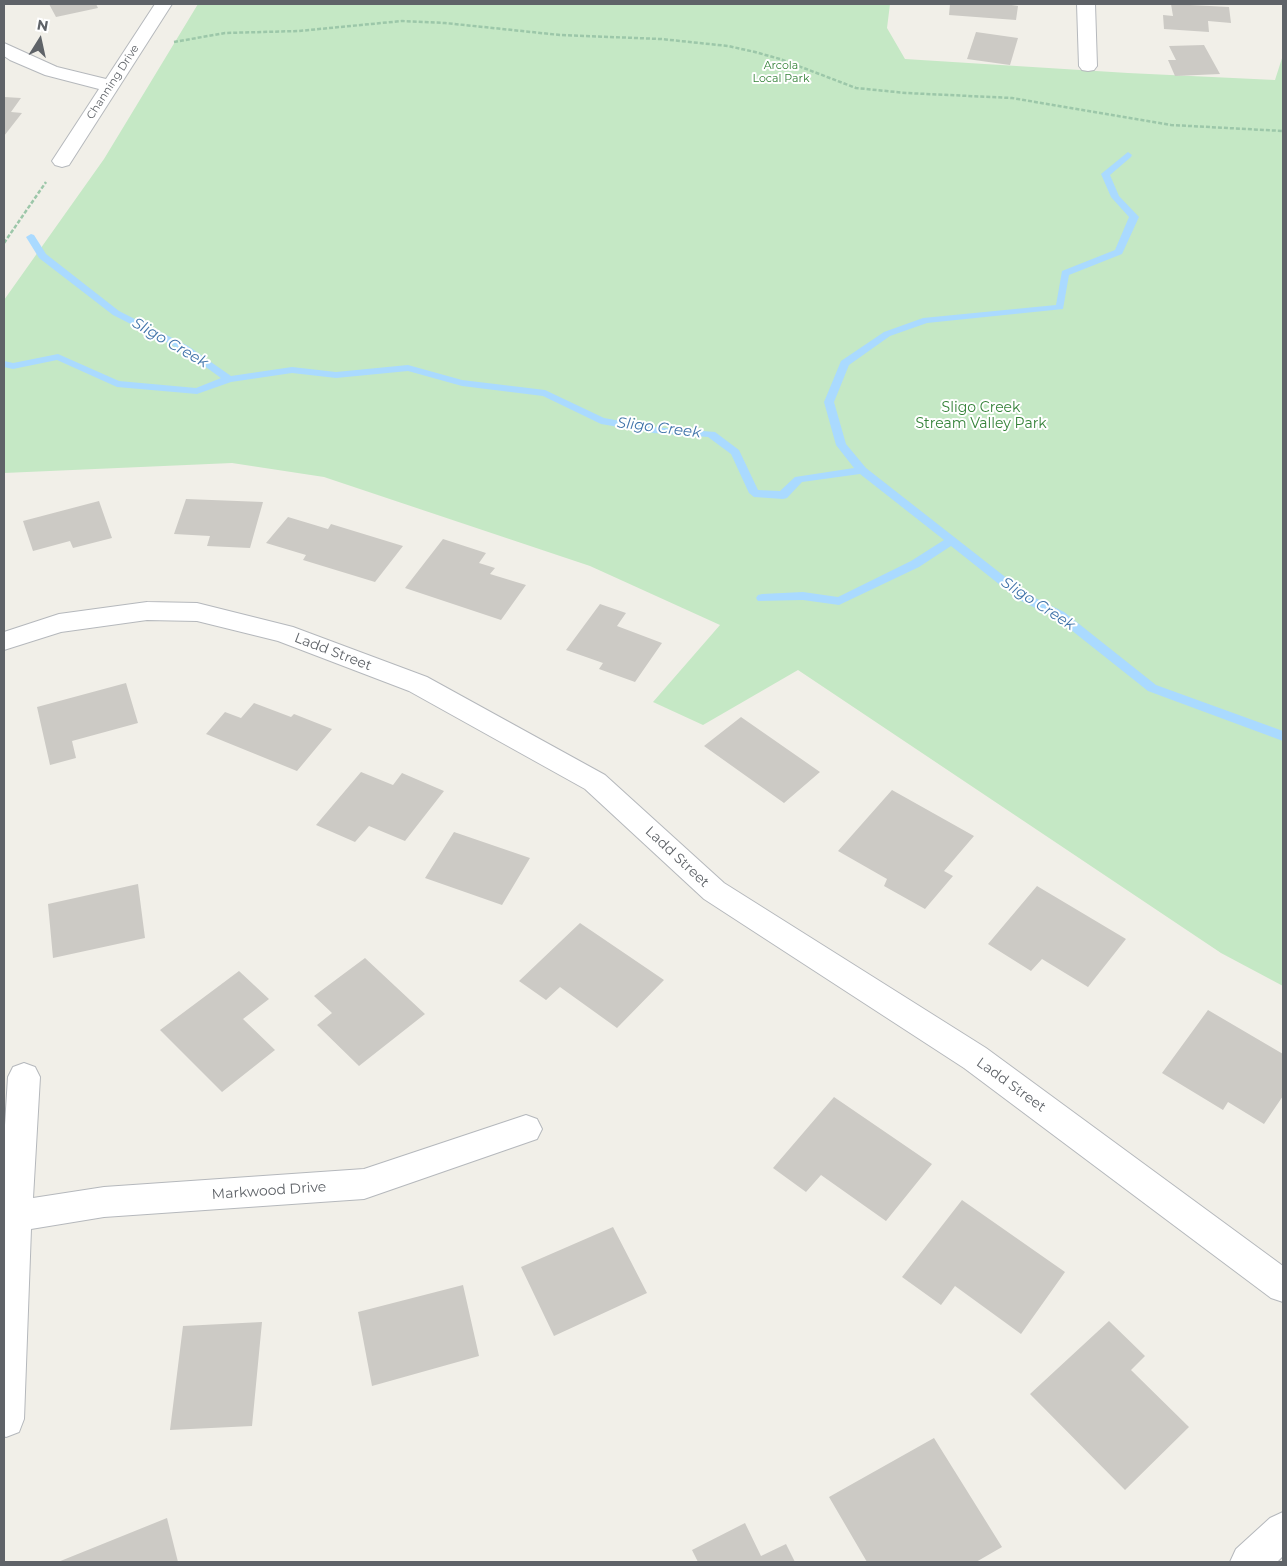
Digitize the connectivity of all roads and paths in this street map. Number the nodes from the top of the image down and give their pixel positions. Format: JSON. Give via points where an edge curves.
{"nodes":[{"id":1,"x":163,"y":4,"type":"edge"},
{"id":2,"x":1086,"y":4,"type":"edge"},
{"id":3,"x":171,"y":42,"type":"dead end"},
{"id":4,"x":4,"y":48,"type":"edge"},
{"id":5,"x":1088,"y":66,"type":"dead end"},
{"id":6,"x":111,"y":86,"type":"junction"},
{"id":7,"x":1283,"y":131,"type":"edge"},
{"id":8,"x":62,"y":161,"type":"joint"},
{"id":9,"x":4,"y":243,"type":"edge"},
{"id":10,"x":4,"y":641,"type":"edge"},
{"id":11,"x":24,"y":1077,"type":"dead end"},
{"id":12,"x":526,"y":1130,"type":"dead end"},
{"id":13,"x":10,"y":1217,"type":"edge"},
{"id":14,"x":1283,"y":1286,"type":"edge"},
{"id":15,"x":6,"y":1419,"type":"dead end"},
{"id":16,"x":1283,"y":1531,"type":"edge"},
{"id":17,"x":1249,"y":1562,"type":"edge"}],
"edges":[{"from":1,"to":6,"type":"street","name":"Channing Drive"},
{"from":2,"to":5,"type":"street"},
{"from":3,"to":7,"type":"path","via":[[225,33],[402,21],[544,34],[661,38],[755,52],[856,88],[1012,98],[1171,124]]},
{"from":4,"to":6,"type":"street","via":[[51,71]]},
{"from":6,"to":8,"type":"street","name":"Channing Drive"},
{"from":8,"to":9,"type":"path"},
{"from":10,"to":14,"type":"street","name":"Ladd Street","via":[[59,623],[147,611],[197,612],[284,633],[418,684],[595,782],[714,891],[974,1058]]},
{"from":11,"to":13,"type":"street"},
{"from":12,"to":13,"type":"street","name":"Markwood Drive","via":[[364,1184],[104,1202]]},
{"from":13,"to":15,"type":"street"},
{"from":16,"to":17,"type":"street"}]}
